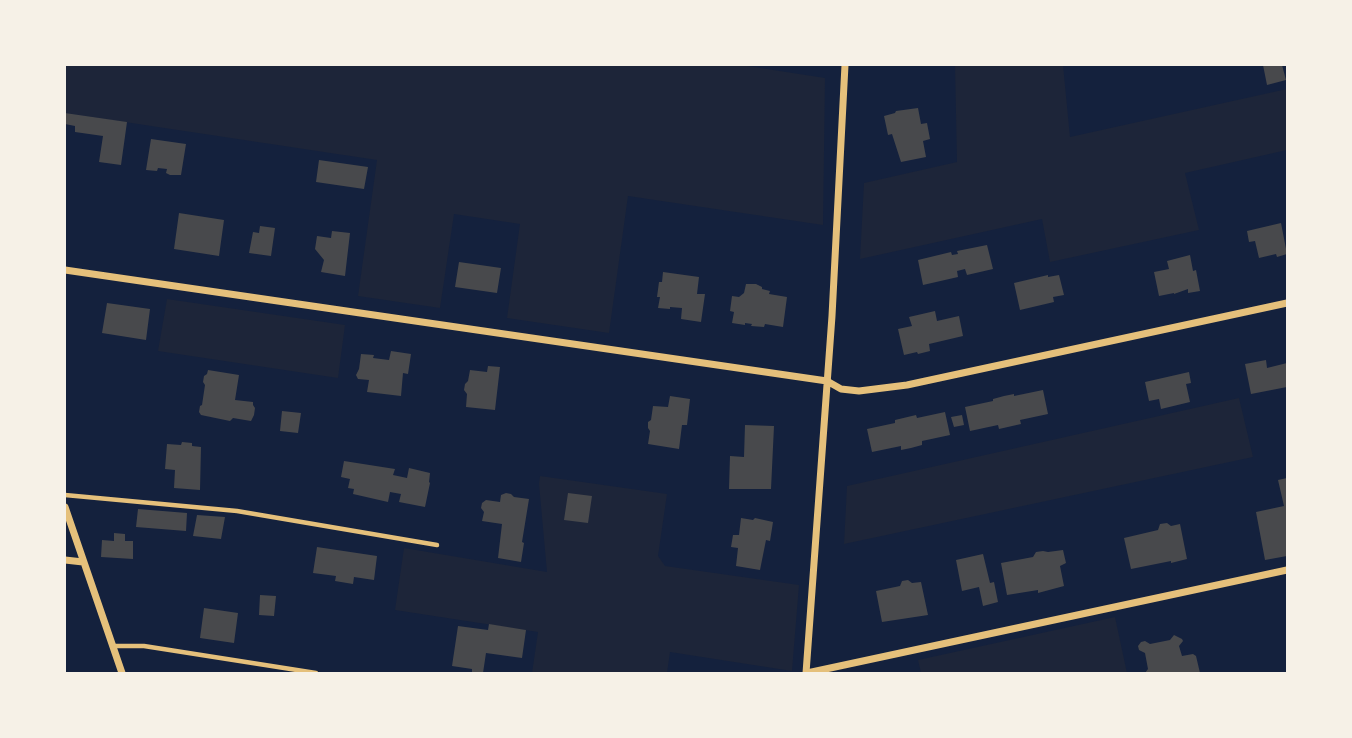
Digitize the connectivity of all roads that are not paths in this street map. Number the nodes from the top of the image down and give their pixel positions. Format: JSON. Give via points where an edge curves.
{"nodes":[{"id":1,"x":847,"y":65,"type":"edge"},
{"id":2,"x":65,"y":270,"type":"edge"},
{"id":3,"x":1287,"y":303,"type":"edge"},
{"id":4,"x":828,"y":381,"type":"junction"},
{"id":5,"x":65,"y":495,"type":"edge"},
{"id":6,"x":65,"y":507,"type":"edge"},
{"id":7,"x":437,"y":545,"type":"dead end"},
{"id":8,"x":65,"y":559,"type":"edge"},
{"id":9,"x":83,"y":562,"type":"junction"},
{"id":10,"x":1287,"y":570,"type":"edge"},
{"id":11,"x":113,"y":646,"type":"junction"},
{"id":12,"x":122,"y":673,"type":"edge"},
{"id":13,"x":316,"y":673,"type":"edge"},
{"id":14,"x":806,"y":673,"type":"edge"}],
"edges":[{"from":1,"to":4,"type":"street"},
{"from":2,"to":4,"type":"street"},
{"from":3,"to":4,"type":"street","via":[[907,385],[859,391],[841,389]]},
{"from":4,"to":14,"type":"street"},
{"from":5,"to":7,"type":"lane","via":[[237,511]]},
{"from":6,"to":9,"type":"street"},
{"from":8,"to":9,"type":"street"},
{"from":9,"to":11,"type":"street"},
{"from":10,"to":14,"type":"street"},
{"from":11,"to":12,"type":"street"},
{"from":11,"to":13,"type":"lane","via":[[144,646]]}]}
